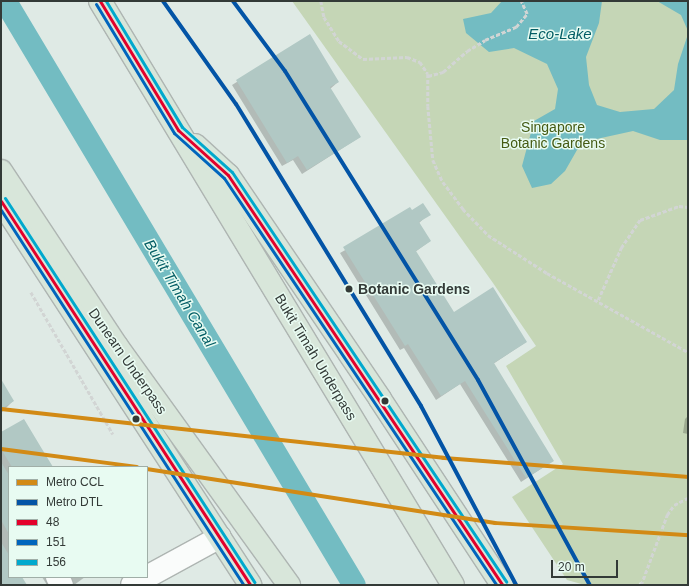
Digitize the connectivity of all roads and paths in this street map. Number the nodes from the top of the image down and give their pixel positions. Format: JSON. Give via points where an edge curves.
{"nodes":[{"id":1,"x":100,"y":1,"type":"edge"},
{"id":2,"x":321,"y":1,"type":"edge"},
{"id":3,"x":520,"y":1,"type":"edge"},
{"id":4,"x":428,"y":76,"type":"junction"},
{"id":5,"x":178,"y":130,"type":"junction"},
{"id":6,"x":1,"y":171,"type":"edge"},
{"id":7,"x":1,"y":200,"type":"edge"},
{"id":8,"x":688,"y":207,"type":"edge"},
{"id":9,"x":29,"y":288,"type":"dead end"},
{"id":10,"x":598,"y":300,"type":"junction"},
{"id":11,"x":688,"y":352,"type":"edge"},
{"id":12,"x":113,"y":434,"type":"dead end"},
{"id":13,"x":688,"y":498,"type":"edge"},
{"id":14,"x":220,"y":537,"type":"junction"},
{"id":15,"x":148,"y":576,"type":"edge"},
{"id":16,"x":145,"y":578,"type":"edge"},
{"id":17,"x":132,"y":585,"type":"edge"},
{"id":18,"x":250,"y":585,"type":"edge"},
{"id":19,"x":289,"y":585,"type":"edge"},
{"id":20,"x":453,"y":585,"type":"edge"},
{"id":21,"x":502,"y":585,"type":"edge"},
{"id":22,"x":641,"y":585,"type":"edge"}],
"edges":[{"from":1,"to":5,"type":"highway","name":"Bukit Timah Underpass"},
{"from":2,"to":4,"type":"path","via":[[324,17],[339,41],[363,59],[407,58],[420,62]]},
{"from":3,"to":4,"type":"path","via":[[528,14],[516,27],[467,51],[443,72]]},
{"from":4,"to":10,"type":"path","via":[[433,160],[443,182],[463,209],[488,235],[546,273]]},
{"from":5,"to":20,"type":"highway","name":"Bukit Timah Underpass"},
{"from":5,"to":21,"type":"highway","via":[[228,174]]},
{"from":6,"to":19,"type":"highway","name":"Dunearn Underpass","via":[[116,345]]},
{"from":7,"to":14,"type":"highway"},
{"from":8,"to":10,"type":"path","via":[[679,206],[640,220],[621,248]]},
{"from":9,"to":12,"type":"path"},
{"from":10,"to":11,"type":"path"},
{"from":13,"to":22,"type":"path","via":[[674,506],[667,515]]},
{"from":14,"to":15,"type":"street"},
{"from":14,"to":18,"type":"highway"},
{"from":16,"to":17,"type":"street"}]}
